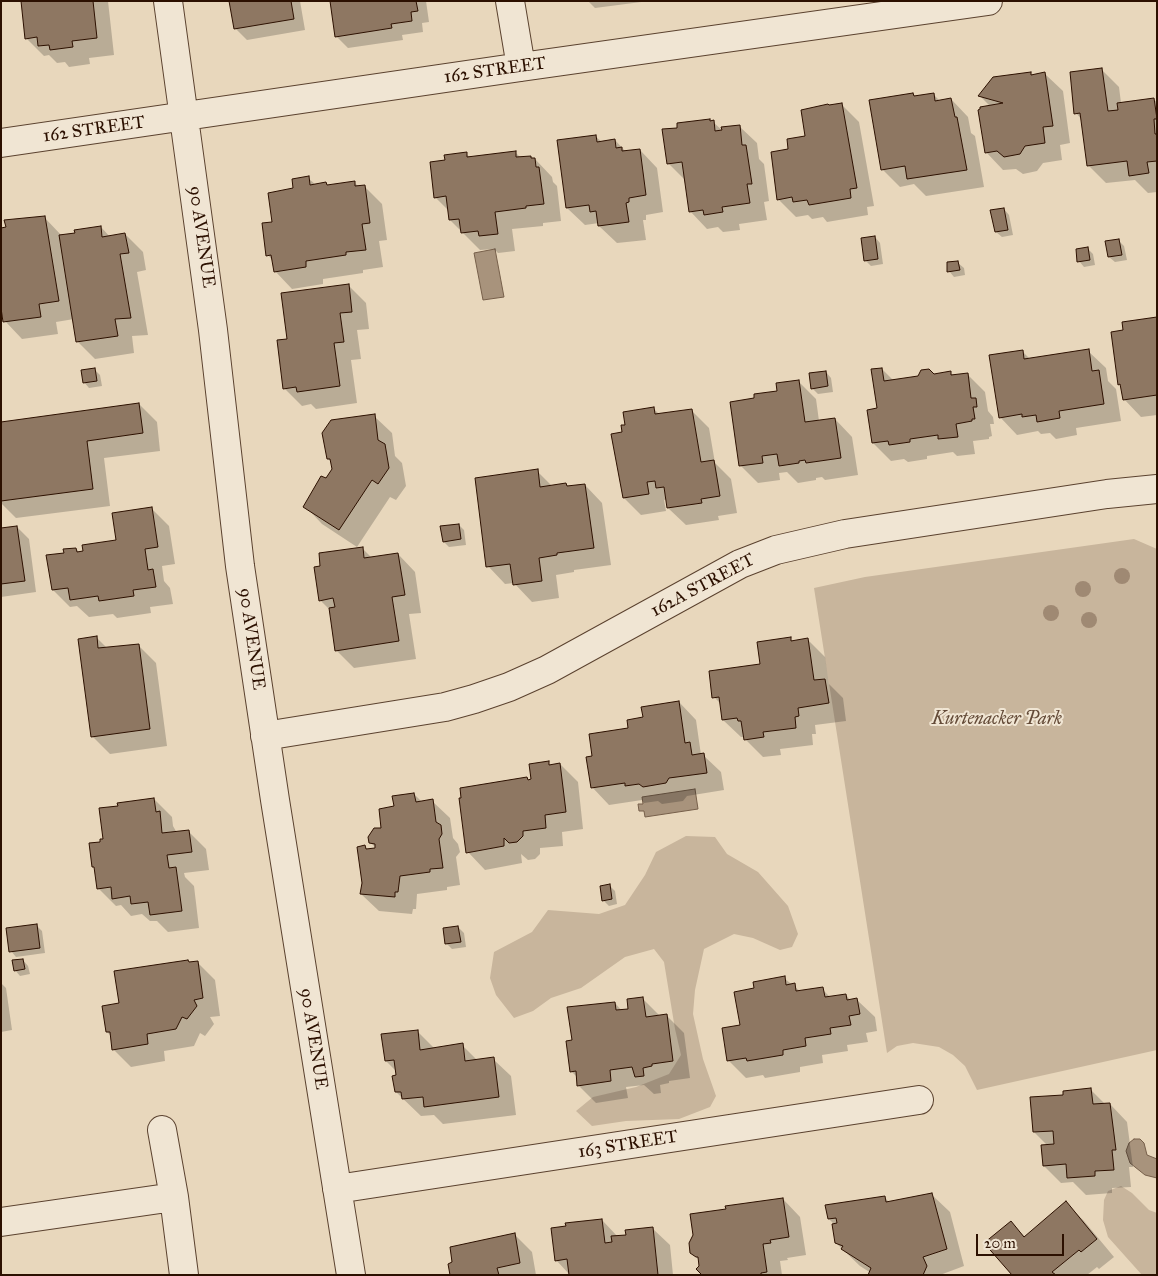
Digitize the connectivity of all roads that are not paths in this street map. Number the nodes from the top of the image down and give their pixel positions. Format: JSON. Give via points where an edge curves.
{"nodes":[{"id":1,"x":168,"y":1,"type":"edge"},
{"id":2,"x":510,"y":1,"type":"edge"},
{"id":3,"x":988,"y":1,"type":"edge"},
{"id":4,"x":891,"y":8,"type":"edge"},
{"id":5,"x":521,"y":67,"type":"junction"},
{"id":6,"x":185,"y":117,"type":"junction"},
{"id":7,"x":1,"y":143,"type":"edge"},
{"id":8,"x":1157,"y":489,"type":"edge"},
{"id":9,"x":265,"y":736,"type":"junction"},
{"id":10,"x":919,"y":1100,"type":"dead end"},
{"id":11,"x":162,"y":1130,"type":"dead end"},
{"id":12,"x":337,"y":1189,"type":"junction"},
{"id":13,"x":174,"y":1197,"type":"junction"},
{"id":14,"x":1,"y":1222,"type":"edge"},
{"id":15,"x":184,"y":1275,"type":"edge"},
{"id":16,"x":351,"y":1275,"type":"edge"}],
"edges":[{"from":1,"to":6,"type":"street","name":"90 AVENUE"},
{"from":2,"to":5,"type":"street"},
{"from":3,"to":4,"type":"street","name":"162 STREET"},
{"from":4,"to":5,"type":"street","name":"162 STREET"},
{"from":5,"to":6,"type":"street","name":"162 STREET"},
{"from":6,"to":7,"type":"street","name":"162 STREET"},
{"from":6,"to":9,"type":"street","name":"90 AVENUE","via":[[240,566]]},
{"from":8,"to":9,"type":"street","name":"162A STREET","via":[[845,534],[776,550],[740,564],[548,670],[509,687],[445,707]]},
{"from":9,"to":12,"type":"street","name":"90 AVENUE"},
{"from":10,"to":12,"type":"street","name":"163 STREET"},
{"from":11,"to":13,"type":"street"},
{"from":12,"to":16,"type":"street","name":"90 AVENUE"},
{"from":13,"to":14,"type":"street"},
{"from":13,"to":15,"type":"street"}]}
